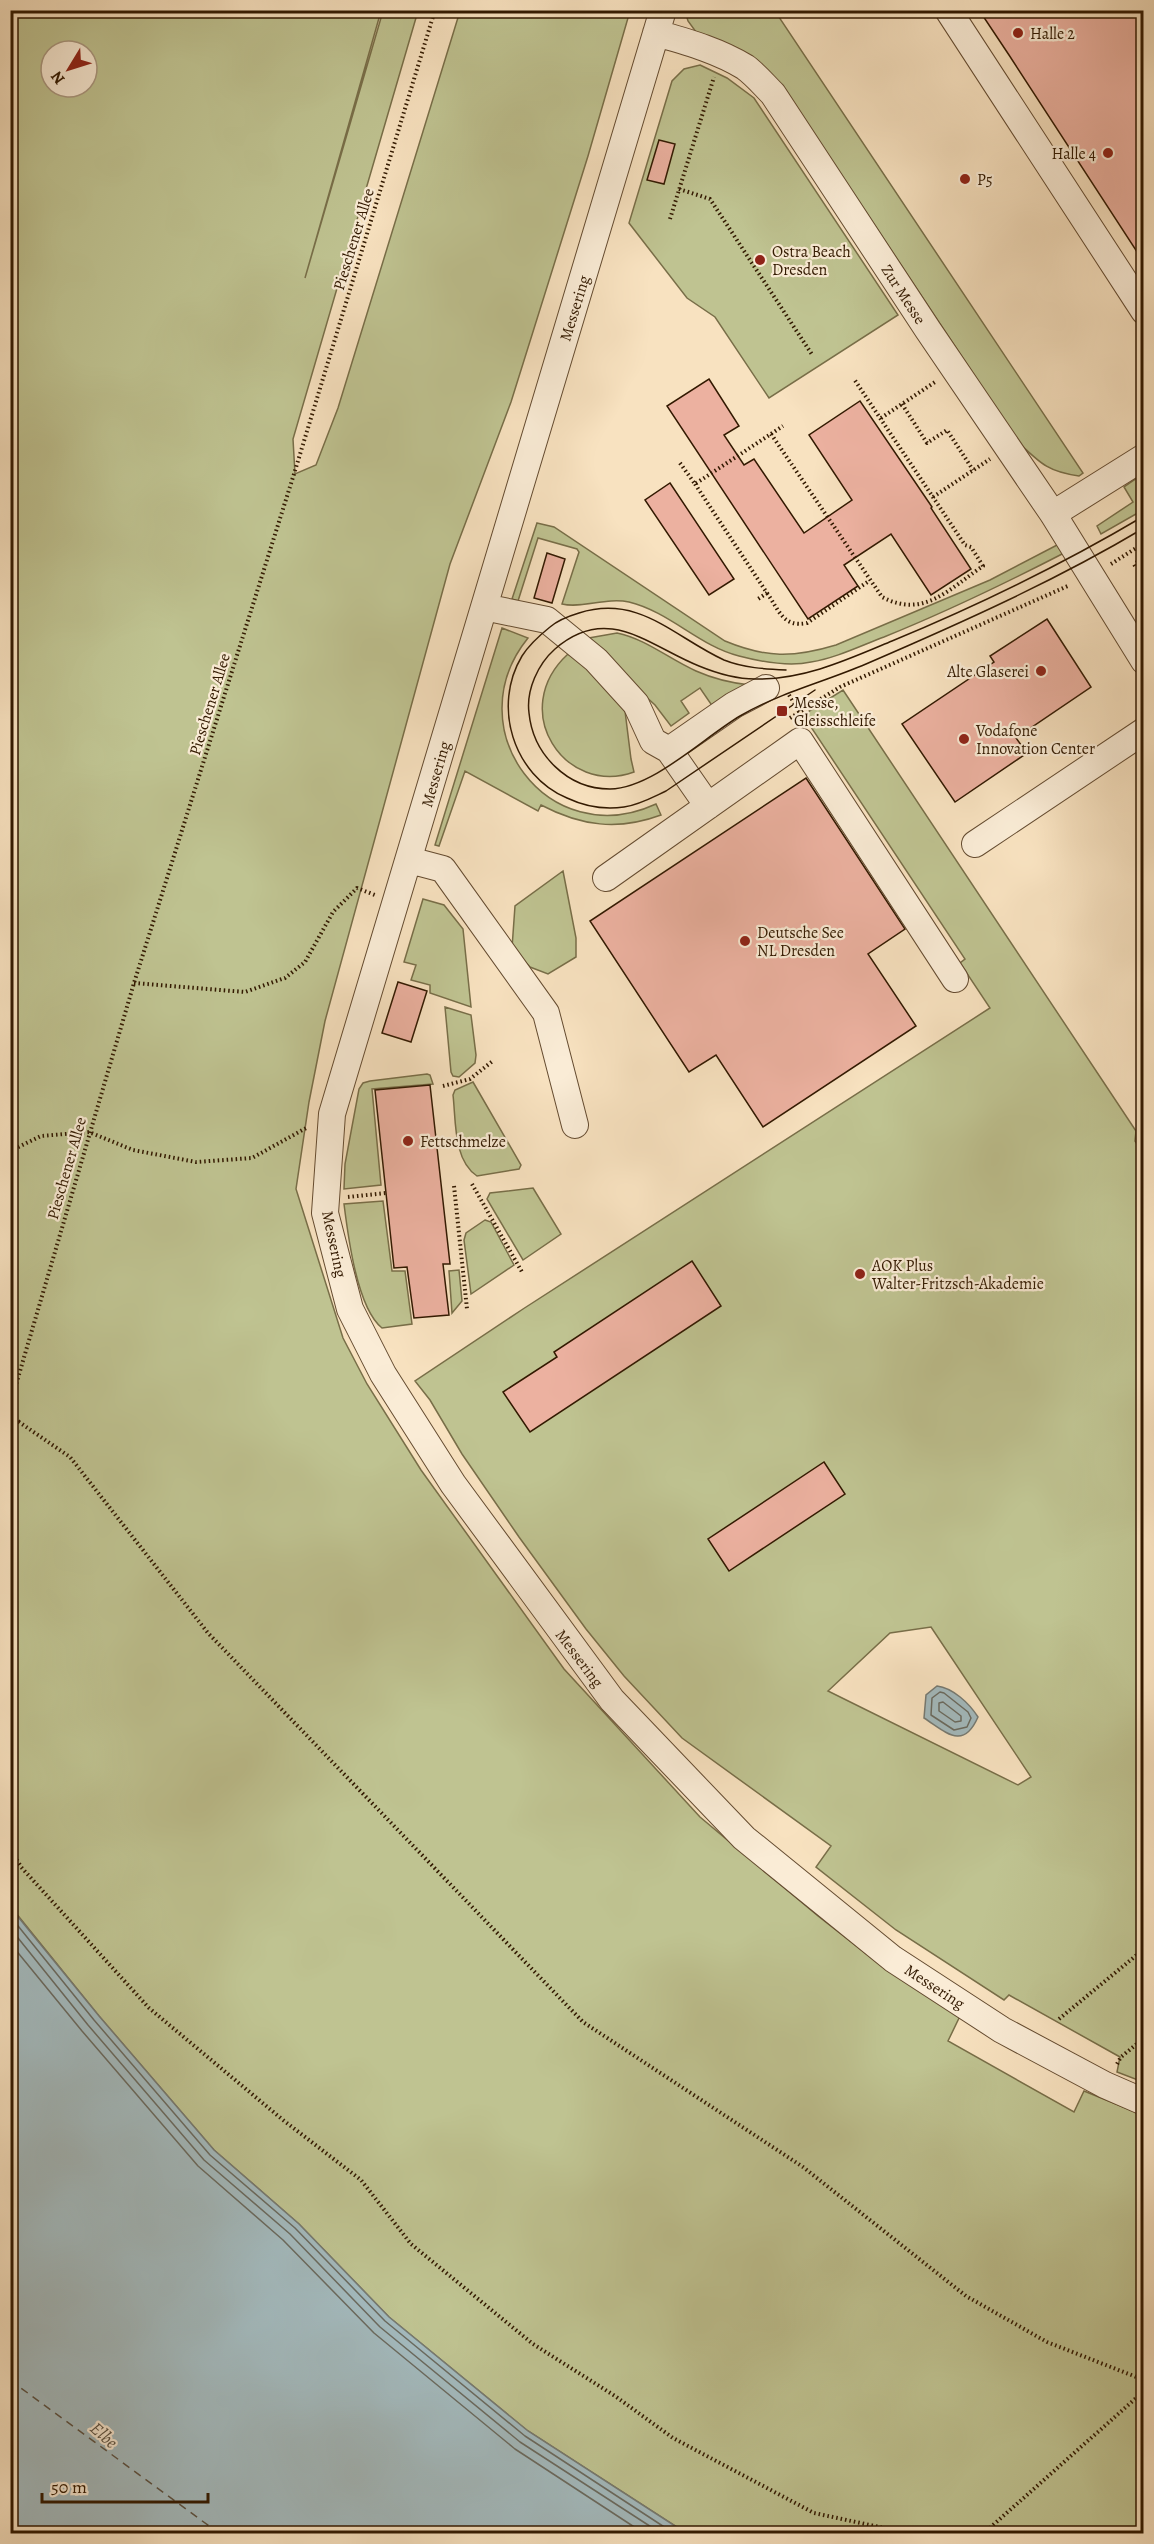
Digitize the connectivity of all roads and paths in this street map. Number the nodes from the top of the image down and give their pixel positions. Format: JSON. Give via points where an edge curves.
{"nodes":[{"id":1,"x":15,"y":10,"type":"edge"},
{"id":2,"x":435,"y":10,"type":"edge"},
{"id":3,"x":948,"y":10,"type":"edge"},
{"id":4,"x":10,"y":19,"type":"edge"},
{"id":5,"x":660,"y":22,"type":"edge"},
{"id":6,"x":721,"y":54,"type":"junction"},
{"id":7,"x":679,"y":189,"type":"junction"},
{"id":8,"x":670,"y":219,"type":"dead end"},
{"id":9,"x":1143,"y":311,"type":"edge"},
{"id":10,"x":813,"y":356,"type":"dead end"},
{"id":11,"x":955,"y":369,"type":"junction"},
{"id":12,"x":854,"y":379,"type":"dead end"},
{"id":13,"x":902,"y":404,"type":"junction"},
{"id":14,"x":881,"y":418,"type":"junction"},
{"id":15,"x":783,"y":426,"type":"dead end"},
{"id":16,"x":771,"y":434,"type":"junction"},
{"id":17,"x":1007,"y":448,"type":"junction"},
{"id":18,"x":1143,"y":456,"type":"edge"},
{"id":19,"x":680,"y":463,"type":"dead end"},
{"id":20,"x":973,"y":471,"type":"junction"},
{"id":21,"x":694,"y":484,"type":"junction"},
{"id":22,"x":933,"y":497,"type":"junction"},
{"id":23,"x":1053,"y":514,"type":"junction"},
{"id":24,"x":1143,"y":543,"type":"edge"},
{"id":25,"x":1138,"y":547,"type":"junction"},
{"id":26,"x":1143,"y":557,"type":"edge"},
{"id":27,"x":1136,"y":566,"type":"dead end"},
{"id":28,"x":869,"y":581,"type":"junction"},
{"id":29,"x":1094,"y":582,"type":"junction"},
{"id":30,"x":767,"y":593,"type":"junction"},
{"id":31,"x":758,"y":599,"type":"dead end"},
{"id":32,"x":484,"y":607,"type":"junction"},
{"id":33,"x":1143,"y":661,"type":"edge"},
{"id":34,"x":766,"y":688,"type":"dead end"},
{"id":35,"x":781,"y":725,"type":"dead end"},
{"id":36,"x":1143,"y":731,"type":"edge"},
{"id":37,"x":669,"y":750,"type":"junction"},
{"id":38,"x":708,"y":806,"type":"junction"},
{"id":39,"x":975,"y":844,"type":"dead end"},
{"id":40,"x":409,"y":860,"type":"junction"},
{"id":41,"x":606,"y":878,"type":"dead end"},
{"id":42,"x":396,"y":903,"type":"junction"},
{"id":43,"x":955,"y":979,"type":"dead end"},
{"id":44,"x":134,"y":983,"type":"junction"},
{"id":45,"x":494,"y":1060,"type":"dead end"},
{"id":46,"x":443,"y":1086,"type":"dead end"},
{"id":47,"x":332,"y":1114,"type":"junction"},
{"id":48,"x":575,"y":1125,"type":"dead end"},
{"id":49,"x":89,"y":1132,"type":"junction"},
{"id":50,"x":10,"y":1151,"type":"edge"},
{"id":51,"x":472,"y":1184,"type":"dead end"},
{"id":52,"x":454,"y":1185,"type":"dead end"},
{"id":53,"x":386,"y":1193,"type":"dead end"},
{"id":54,"x":326,"y":1200,"type":"junction"},
{"id":55,"x":522,"y":1272,"type":"dead end"},
{"id":56,"x":467,"y":1310,"type":"dead end"},
{"id":57,"x":10,"y":1407,"type":"edge"},
{"id":58,"x":10,"y":1419,"type":"edge"},
{"id":59,"x":19,"y":1422,"type":"junction"},
{"id":60,"x":10,"y":1848,"type":"edge"},
{"id":61,"x":1143,"y":1949,"type":"edge"},
{"id":62,"x":1059,"y":2019,"type":"dead end"},
{"id":63,"x":1143,"y":2038,"type":"edge"},
{"id":64,"x":1105,"y":2085,"type":"junction"},
{"id":65,"x":1143,"y":2102,"type":"edge"},
{"id":66,"x":1143,"y":2380,"type":"edge"},
{"id":67,"x":1143,"y":2391,"type":"edge"},
{"id":68,"x":912,"y":2534,"type":"edge"},
{"id":69,"x":983,"y":2534,"type":"edge"}],
"edges":[{"from":1,"to":4,"type":"path"},
{"from":2,"to":44,"type":"path","name":"Pieschener Allee"},
{"from":3,"to":9,"type":"street"},
{"from":5,"to":6,"type":"street","name":"Zur Messe"},
{"from":5,"to":32,"type":"street","name":"Messering"},
{"from":6,"to":7,"type":"path"},
{"from":6,"to":11,"type":"street","name":"Zur Messe","via":[[747,68],[773,93]]},
{"from":7,"to":8,"type":"path"},
{"from":7,"to":10,"type":"path","via":[[710,199]]},
{"from":11,"to":13,"type":"path"},
{"from":11,"to":17,"type":"street","name":"Zur Messe"},
{"from":12,"to":14,"type":"path"},
{"from":13,"to":14,"type":"path"},
{"from":13,"to":20,"type":"path","via":[[927,443],[947,430]]},
{"from":14,"to":22,"type":"path"},
{"from":15,"to":16,"type":"path"},
{"from":16,"to":21,"type":"path"},
{"from":16,"to":28,"type":"path"},
{"from":17,"to":20,"type":"path"},
{"from":17,"to":23,"type":"street","name":"Zur Messe"},
{"from":18,"to":23,"type":"street"},
{"from":19,"to":21,"type":"path"},
{"from":20,"to":22,"type":"path"},
{"from":21,"to":30,"type":"path"},
{"from":22,"to":28,"type":"path","via":[[983,566],[922,605],[895,604],[882,597]]},
{"from":23,"to":29,"type":"street","name":"Zur Messe"},
{"from":24,"to":25,"type":"path"},
{"from":25,"to":26,"type":"path"},
{"from":25,"to":29,"type":"path"},
{"from":26,"to":27,"type":"path"},
{"from":28,"to":30,"type":"path","via":[[807,623],[796,625],[787,622]]},
{"from":29,"to":33,"type":"street"},
{"from":29,"to":35,"type":"path","via":[[840,687]]},
{"from":30,"to":31,"type":"path"},
{"from":32,"to":37,"type":"street","via":[[553,624],[596,660],[636,704],[653,741]]},
{"from":32,"to":40,"type":"street","name":"Messering"},
{"from":34,"to":37,"type":"street"},
{"from":36,"to":39,"type":"street"},
{"from":37,"to":38,"type":"street"},
{"from":38,"to":41,"type":"street"},
{"from":38,"to":43,"type":"street","via":[[800,741]]},
{"from":40,"to":42,"type":"street","name":"Messering"},
{"from":40,"to":48,"type":"street","via":[[443,869],[546,1013]]},
{"from":42,"to":44,"type":"path","via":[[357,888],[333,912],[305,963],[285,978],[245,992]]},
{"from":42,"to":47,"type":"street","name":"Messering"},
{"from":44,"to":49,"type":"path","name":"Pieschener Allee"},
{"from":45,"to":46,"type":"path","via":[[470,1079]]},
{"from":47,"to":49,"type":"path","via":[[252,1158],[196,1162],[133,1150]]},
{"from":47,"to":54,"type":"street","name":"Messering"},
{"from":49,"to":50,"type":"path","via":[[41,1136]]},
{"from":49,"to":57,"type":"path","name":"Pieschener Allee"},
{"from":51,"to":55,"type":"path"},
{"from":52,"to":56,"type":"path"},
{"from":53,"to":54,"type":"path"},
{"from":54,"to":64,"type":"street","name":"Messering","via":[[325,1213],[350,1309],[383,1374],[453,1484],[612,1700],[744,1838],[893,1959],[1002,2030]]},
{"from":57,"to":59,"type":"path","name":"Pieschener Allee"},
{"from":58,"to":59,"type":"path"},
{"from":59,"to":66,"type":"path","via":[[70,1457],[208,1633],[583,2022],[802,2167],[966,2296],[1047,2342]]},
{"from":60,"to":68,"type":"path","via":[[21,1867],[149,2008],[361,2180],[411,2244],[533,2344],[673,2438],[814,2513]]},
{"from":61,"to":62,"type":"path"},
{"from":63,"to":64,"type":"path","via":[[1121,2057]]},
{"from":64,"to":65,"type":"street","name":"Messering"},
{"from":67,"to":69,"type":"path"}]}
